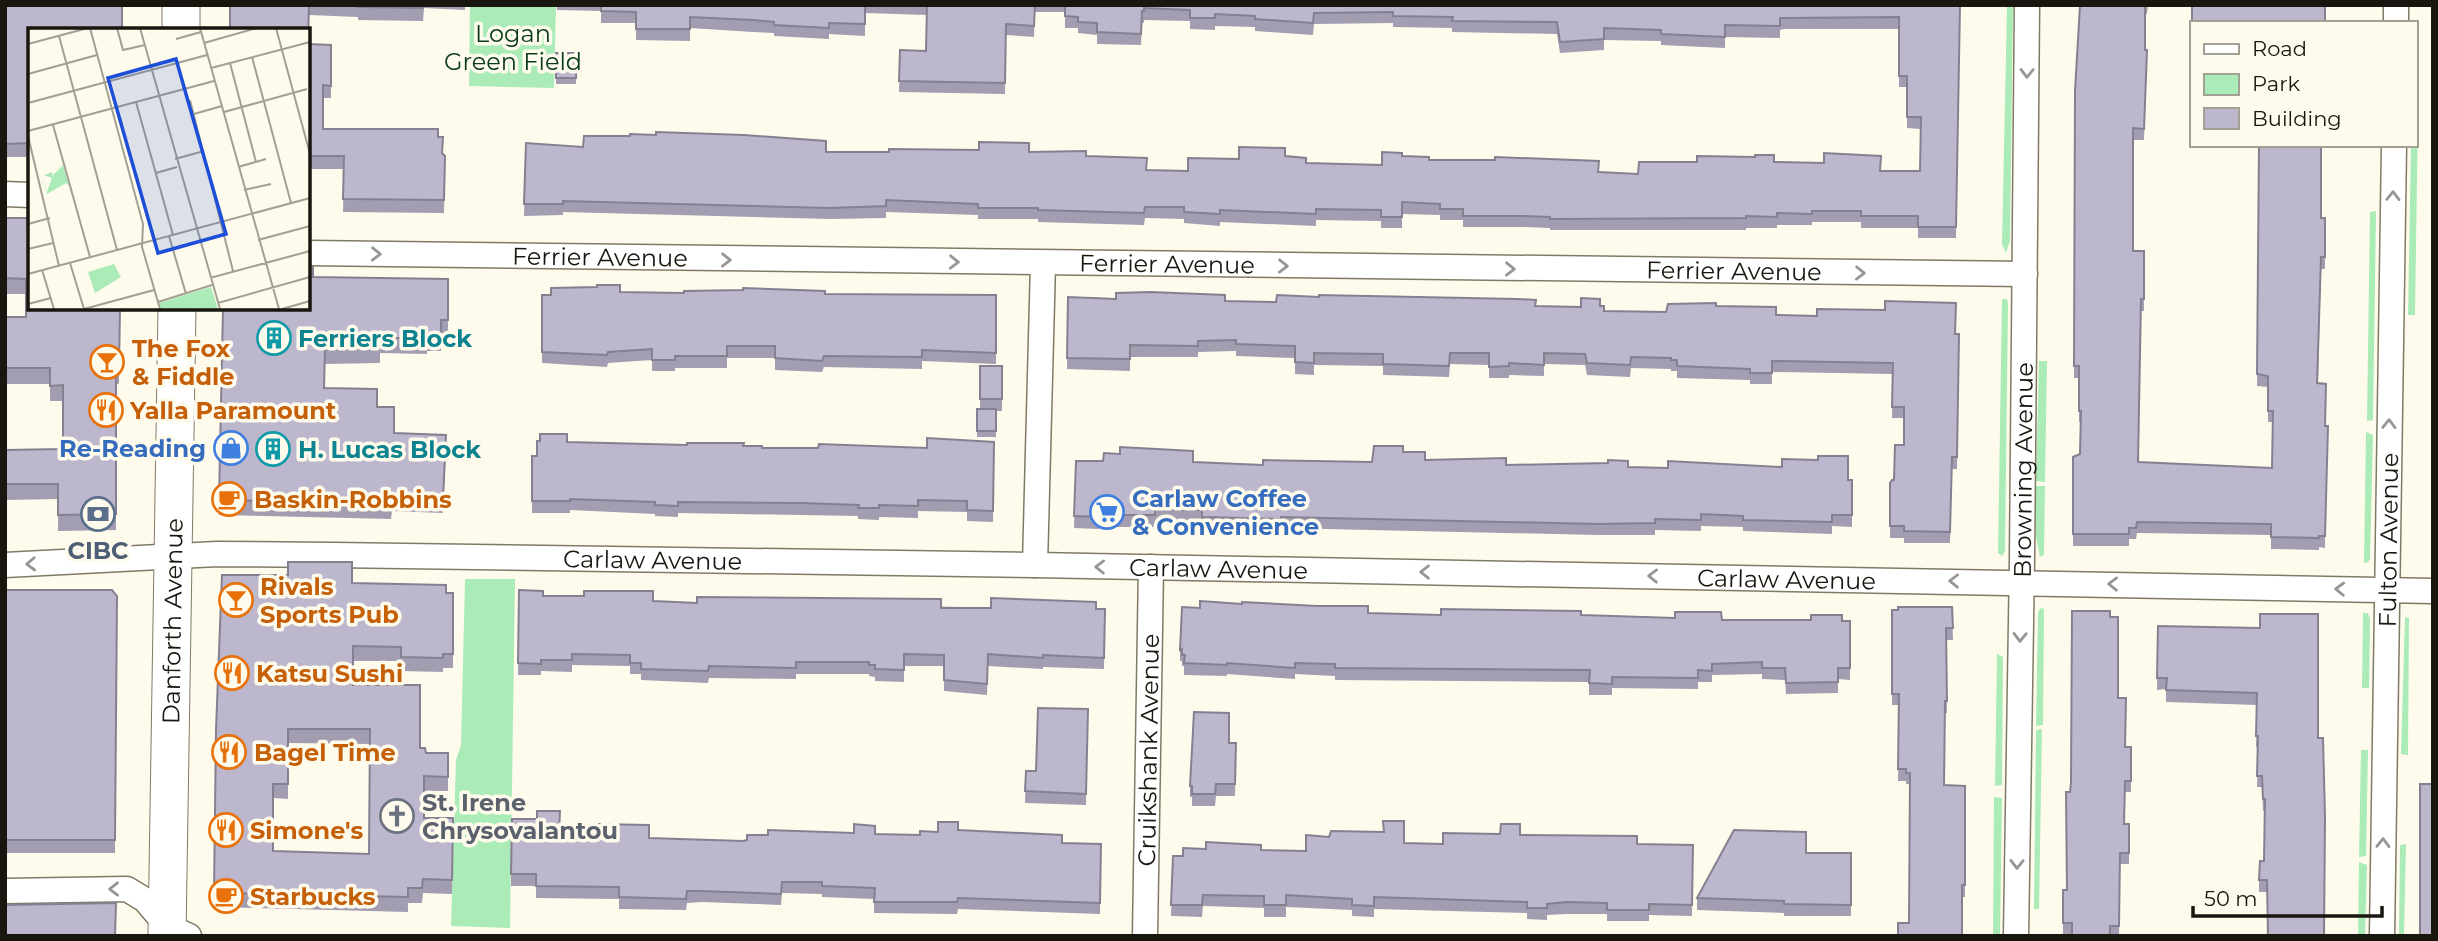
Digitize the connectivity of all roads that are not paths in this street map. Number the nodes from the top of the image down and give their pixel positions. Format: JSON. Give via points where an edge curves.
{"nodes":[{"id":1,"x":181,"y":5,"type":"edge"},
{"id":2,"x":2027,"y":5,"type":"edge"},
{"id":3,"x":181,"y":28,"type":"edge"},
{"id":4,"x":2394,"y":147,"type":"edge"},
{"id":5,"x":5,"y":194,"type":"edge"},
{"id":6,"x":28,"y":195,"type":"edge"},
{"id":7,"x":310,"y":253,"type":"edge"},
{"id":8,"x":1043,"y":263,"type":"junction"},
{"id":9,"x":2025,"y":274,"type":"junction"},
{"id":10,"x":177,"y":310,"type":"edge"},
{"id":11,"x":173,"y":557,"type":"junction"},
{"id":12,"x":5,"y":565,"type":"edge"},
{"id":13,"x":1035,"y":565,"type":"junction"},
{"id":14,"x":1151,"y":567,"type":"junction"},
{"id":15,"x":2022,"y":582,"type":"junction"},
{"id":16,"x":2386,"y":590,"type":"junction"},
{"id":17,"x":2433,"y":591,"type":"edge"},
{"id":18,"x":5,"y":891,"type":"edge"},
{"id":19,"x":174,"y":933,"type":"edge"},
{"id":20,"x":1145,"y":936,"type":"edge"},
{"id":21,"x":2015,"y":936,"type":"edge"},
{"id":22,"x":2382,"y":936,"type":"edge"}],
"edges":[{"from":1,"to":3,"type":"main road"},
{"from":2,"to":9,"type":"street","name":"Browning Avenue","one_way":true},
{"from":16,"to":4,"type":"street","name":"Fulton Avenue","one_way":true},
{"from":5,"to":6,"type":"street"},
{"from":7,"to":8,"type":"street","name":"Ferrier Avenue","one_way":true},
{"from":8,"to":9,"type":"street","name":"Ferrier Avenue","one_way":true},
{"from":8,"to":13,"type":"street"},
{"from":9,"to":15,"type":"street","name":"Browning Avenue"},
{"from":10,"to":11,"type":"main road","name":"Danforth Avenue"},
{"from":11,"to":12,"type":"street","name":"Carlaw Avenue","one_way":true},
{"from":11,"to":13,"type":"street","name":"Carlaw Avenue"},
{"from":11,"to":19,"type":"main road","name":"Danforth Avenue"},
{"from":14,"to":13,"type":"street","name":"Carlaw Avenue","one_way":true},
{"from":15,"to":14,"type":"street","name":"Carlaw Avenue","one_way":true},
{"from":14,"to":20,"type":"street","name":"Cruikshank Avenue"},
{"from":16,"to":15,"type":"street","name":"Carlaw Avenue","one_way":true},
{"from":15,"to":21,"type":"street","name":"Browning Avenue","one_way":true},
{"from":16,"to":17,"type":"street","name":"Carlaw Avenue"},
{"from":22,"to":16,"type":"street","name":"Fulton Avenue","one_way":true},
{"from":19,"to":18,"type":"street","one_way":true,"via":[[145,900],[127,889]]}]}
